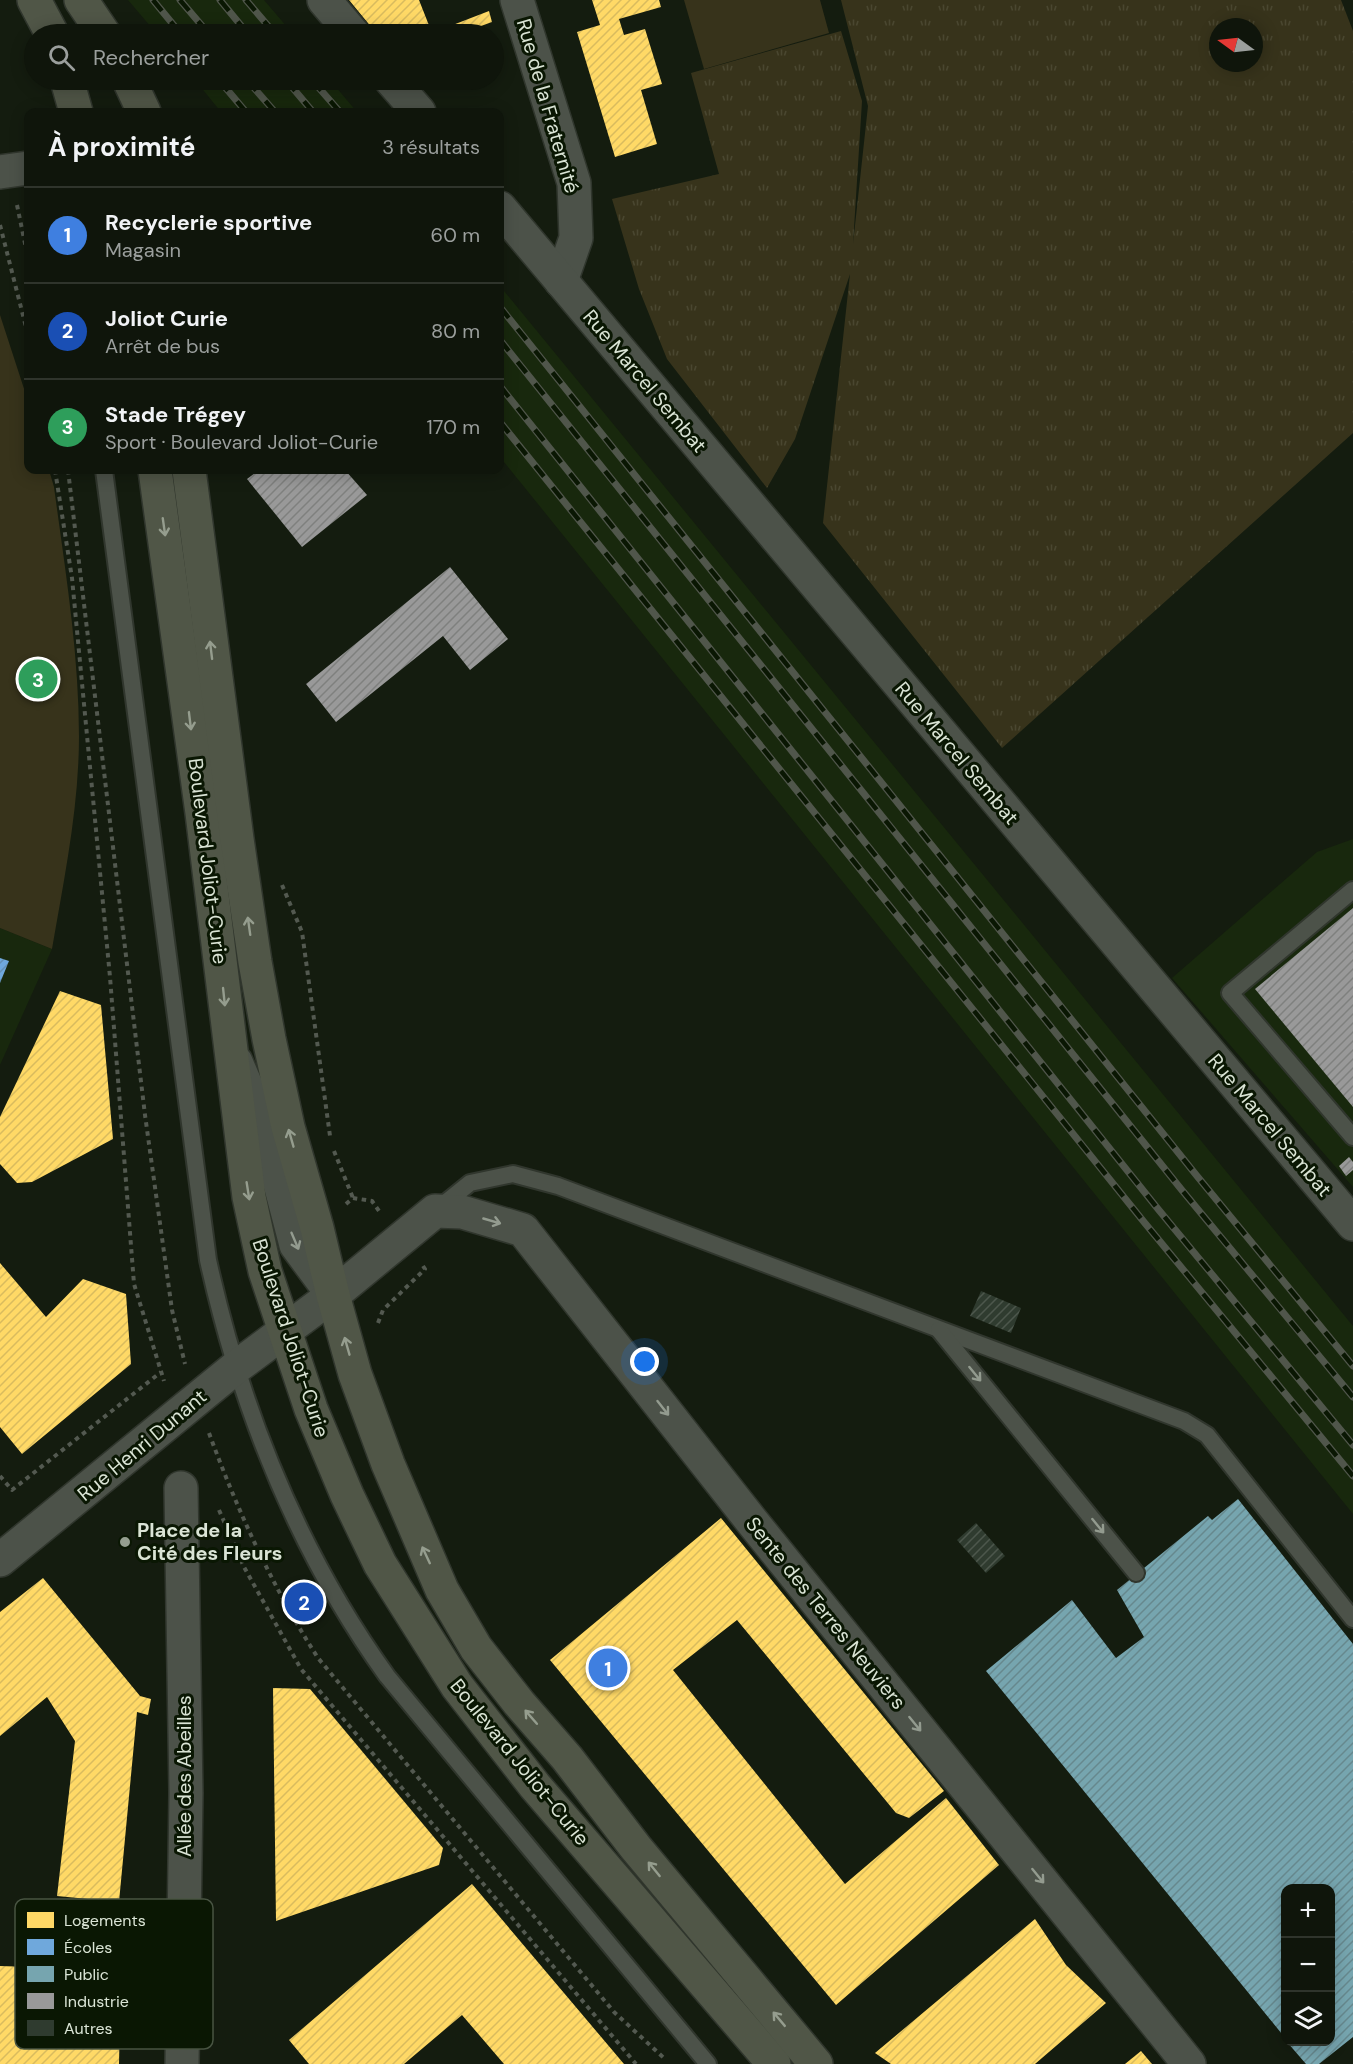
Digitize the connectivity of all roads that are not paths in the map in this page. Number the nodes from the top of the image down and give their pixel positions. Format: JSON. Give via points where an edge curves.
{"nodes":[{"id":1,"x":34,"y":0,"type":"edge"},
{"id":2,"x":81,"y":0,"type":"edge"},
{"id":3,"x":324,"y":0,"type":"edge"},
{"id":4,"x":518,"y":0,"type":"edge"},
{"id":5,"x":47,"y":24,"type":"edge"},
{"id":6,"x":97,"y":24,"type":"edge"},
{"id":7,"x":344,"y":24,"type":"edge"},
{"id":8,"x":70,"y":90,"type":"edge"},
{"id":9,"x":134,"y":90,"type":"edge"},
{"id":10,"x":400,"y":90,"type":"edge"},
{"id":11,"x":75,"y":108,"type":"edge"},
{"id":12,"x":142,"y":108,"type":"edge"},
{"id":13,"x":416,"y":108,"type":"edge"},
{"id":14,"x":504,"y":213,"type":"edge"},
{"id":15,"x":561,"y":281,"type":"junction"},
{"id":16,"x":105,"y":474,"type":"edge"},
{"id":17,"x":156,"y":474,"type":"edge"},
{"id":18,"x":189,"y":474,"type":"edge"},
{"id":19,"x":1353,"y":890,"type":"edge"},
{"id":20,"x":229,"y":1047,"type":"junction"},
{"id":21,"x":1353,"y":1137,"type":"edge"},
{"id":22,"x":435,"y":1211,"type":"junction"},
{"id":23,"x":1353,"y":1224,"type":"edge"},
{"id":24,"x":333,"y":1294,"type":"junction"},
{"id":25,"x":938,"y":1329,"type":"junction"},
{"id":26,"x":284,"y":1331,"type":"junction"},
{"id":27,"x":235,"y":1368,"type":"junction"},
{"id":28,"x":181,"y":1488,"type":"dead end"},
{"id":29,"x":0,"y":1560,"type":"edge"},
{"id":30,"x":1136,"y":1573,"type":"dead end"},
{"id":31,"x":1353,"y":1619,"type":"edge"},
{"id":32,"x":184,"y":1899,"type":"edge"},
{"id":33,"x":182,"y":2049,"type":"edge"},
{"id":34,"x":182,"y":2064,"type":"edge"},
{"id":35,"x":708,"y":2064,"type":"edge"},
{"id":36,"x":774,"y":2064,"type":"edge"},
{"id":37,"x":816,"y":2064,"type":"edge"},
{"id":38,"x":1189,"y":2064,"type":"edge"}],
"edges":[{"from":1,"to":5,"type":"main road"},
{"from":2,"to":6,"type":"main road"},
{"from":3,"to":7,"type":"street"},
{"from":4,"to":15,"type":"street","name":"Rue de la Fraternité","via":[[574,183],[576,238]]},
{"from":8,"to":11,"type":"main road"},
{"from":9,"to":12,"type":"main road"},
{"from":10,"to":13,"type":"street"},
{"from":14,"to":15,"type":"street","name":"Rue Marcel Sembat"},
{"from":15,"to":23,"type":"street","name":"Rue Marcel Sembat"},
{"from":16,"to":27,"type":"lane","via":[[206,1248]]},
{"from":17,"to":20,"type":"main road","name":"Boulevard Joliot-Curie","one_way":true,"via":[[205,835]]},
{"from":24,"to":18,"type":"main road","name":"Boulevard Joliot-Curie","one_way":true,"via":[[288,1127],[255,962]]},
{"from":19,"to":21,"type":"lane","via":[[1230,993]]},
{"from":20,"to":24,"type":"street","one_way":true,"via":[[267,1134],[296,1245]]},
{"from":20,"to":26,"type":"main road","name":"Boulevard Joliot-Curie","one_way":true,"via":[[249,1197]]},
{"from":22,"to":24,"type":"street","name":"Rue Henri Dunant"},
{"from":22,"to":25,"type":"lane","via":[[470,1183],[513,1174],[558,1186]]},
{"from":22,"to":38,"type":"street","name":"Sente des Terres Neuviers","one_way":true,"via":[[462,1212],[523,1230]]},
{"from":24,"to":26,"type":"street","name":"Rue Henri Dunant"},
{"from":37,"to":24,"type":"main road","name":"Boulevard Joliot-Curie","one_way":true,"via":[[476,1648],[442,1590],[409,1518],[355,1374]]},
{"from":25,"to":30,"type":"lane","one_way":true},
{"from":25,"to":31,"type":"lane","via":[[1184,1421],[1207,1435]]},
{"from":26,"to":27,"type":"street","name":"Rue Henri Dunant"},
{"from":26,"to":36,"type":"main road","name":"Boulevard Joliot-Curie","via":[[325,1446],[380,1564],[452,1678],[535,1786]]},
{"from":27,"to":29,"type":"street","name":"Rue Henri Dunant"},
{"from":27,"to":35,"type":"lane","via":[[306,1546],[356,1633],[387,1676]]},
{"from":28,"to":32,"type":"street","name":"Allée des Abeilles"},
{"from":33,"to":34,"type":"street","name":"Allée des Abeilles"}]}
